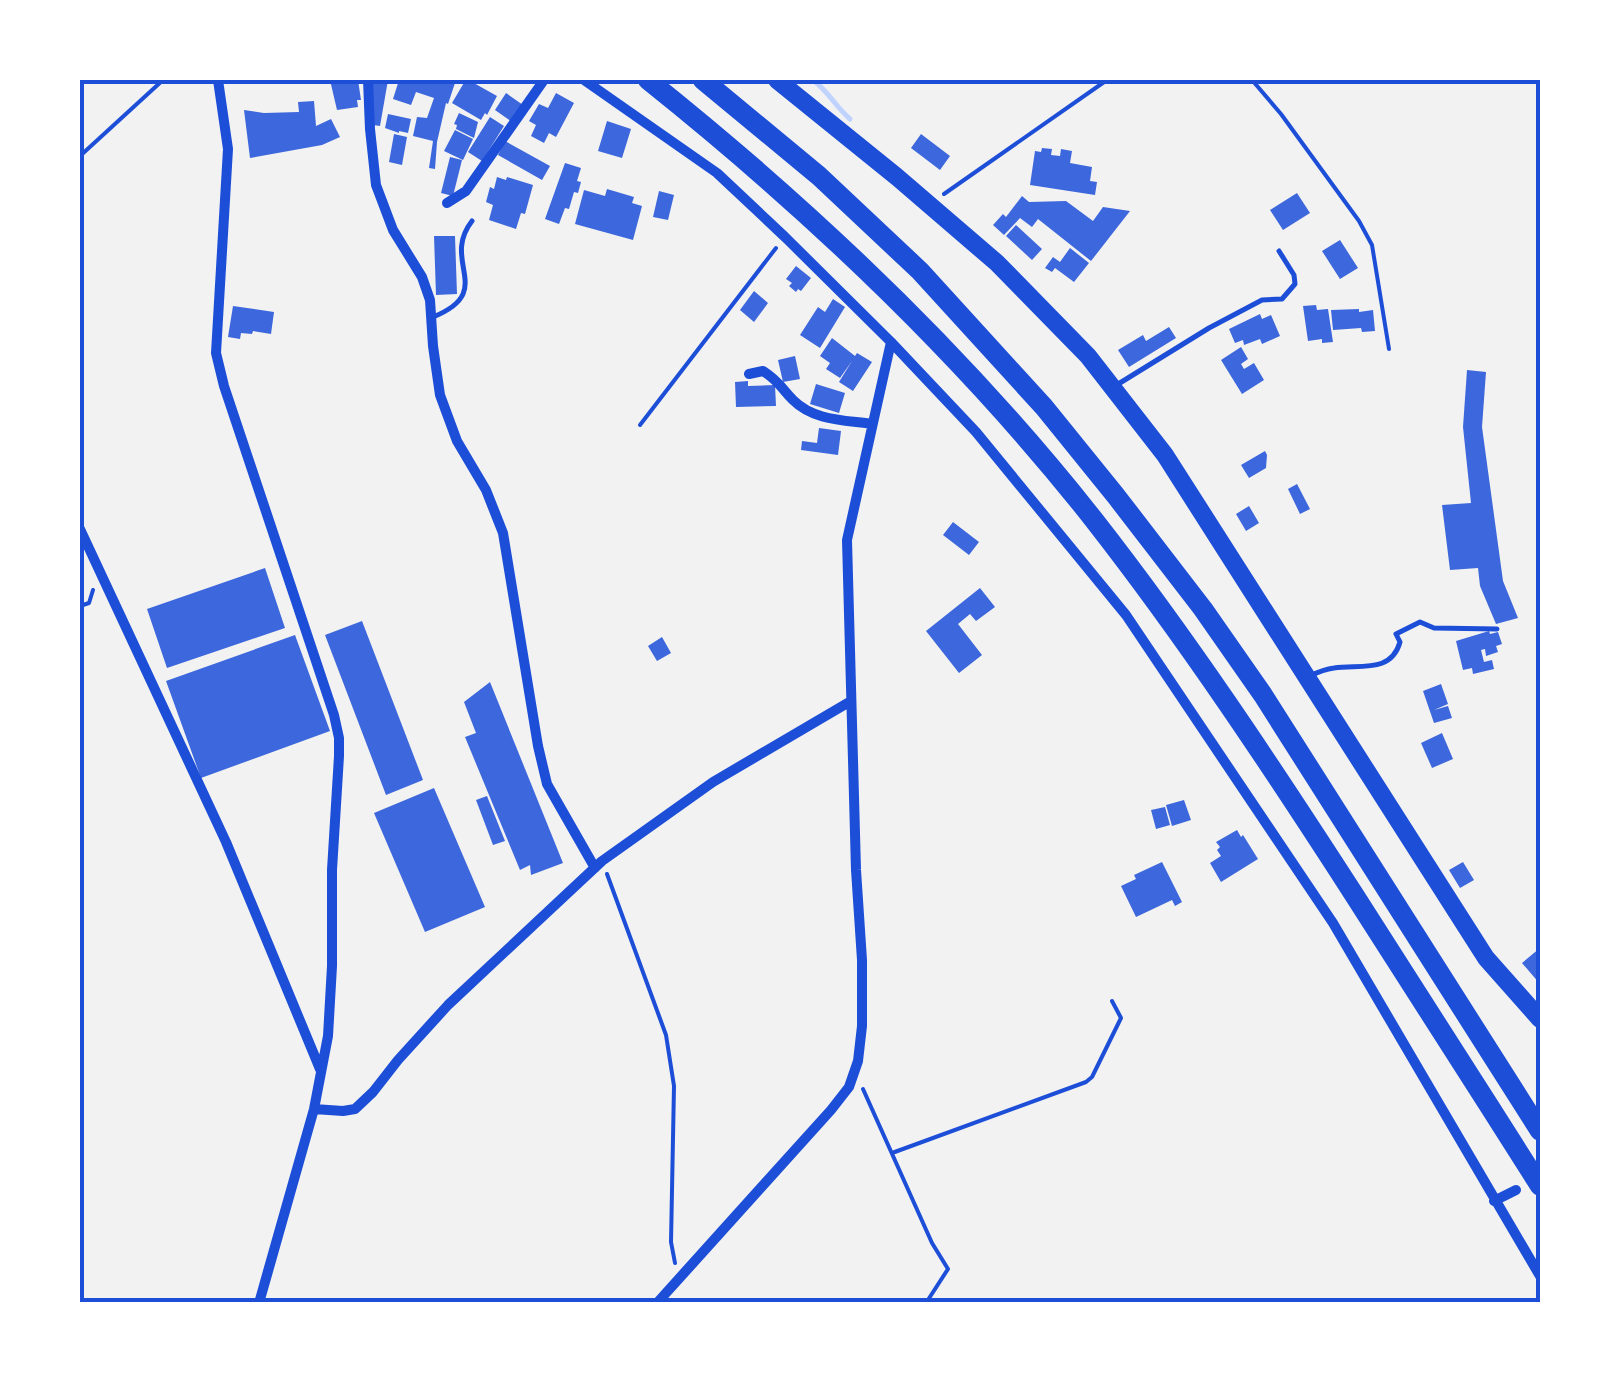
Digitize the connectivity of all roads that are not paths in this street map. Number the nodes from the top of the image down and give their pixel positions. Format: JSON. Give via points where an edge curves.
{"nodes":[{"id":1,"x":218,"y":80,"type":"edge"},
{"id":2,"x":368,"y":80,"type":"edge"},
{"id":3,"x":544,"y":80,"type":"edge"},
{"id":4,"x":584,"y":80,"type":"edge"},
{"id":5,"x":648,"y":80,"type":"edge"},
{"id":6,"x":703,"y":80,"type":"edge"},
{"id":7,"x":777,"y":80,"type":"edge"},
{"id":8,"x":447,"y":203,"type":"dead end"},
{"id":9,"x":472,"y":220,"type":"dead end"},
{"id":10,"x":1279,"y":251,"type":"dead end"},
{"id":11,"x":431,"y":318,"type":"junction"},
{"id":12,"x":891,"y":342,"type":"junction"},
{"id":13,"x":749,"y":374,"type":"dead end"},
{"id":14,"x":1113,"y":388,"type":"junction"},
{"id":15,"x":872,"y":424,"type":"junction"},
{"id":16,"x":80,"y":530,"type":"edge"},
{"id":17,"x":1497,"y":629,"type":"dead end"},
{"id":18,"x":1307,"y":678,"type":"junction"},
{"id":19,"x":850,"y":701,"type":"junction"},
{"id":20,"x":598,"y":865,"type":"junction"},
{"id":21,"x":1540,"y":1020,"type":"edge"},
{"id":22,"x":320,"y":1070,"type":"junction"},
{"id":23,"x":314,"y":1109,"type":"junction"},
{"id":24,"x":1540,"y":1131,"type":"edge"},
{"id":25,"x":1540,"y":1186,"type":"edge"},
{"id":26,"x":1516,"y":1190,"type":"dead end"},
{"id":27,"x":1494,"y":1201,"type":"junction"},
{"id":28,"x":1540,"y":1276,"type":"edge"},
{"id":29,"x":258,"y":1303,"type":"edge"},
{"id":30,"x":657,"y":1303,"type":"edge"}],
"edges":[{"from":1,"to":22,"type":"street","via":[[228,149],[216,354],[339,738],[328,1036]]},
{"from":2,"to":11,"type":"street","via":[[376,185],[392,230],[422,277]]},
{"from":3,"to":8,"type":"street","via":[[466,192]]},
{"from":4,"to":12,"type":"street","via":[[718,172]]},
{"from":5,"to":25,"type":"highway","via":[[780,189],[894,296],[1093,520],[1239,718]]},
{"from":6,"to":24,"type":"highway","via":[[920,271],[1116,496],[1263,695]]},
{"from":7,"to":14,"type":"main road","via":[[997,264]]},
{"from":9,"to":11,"type":"lane","via":[[462,237],[465,294]]},
{"from":10,"to":14,"type":"lane","via":[[1295,284],[1282,298],[1226,318]]},
{"from":11,"to":20,"type":"street","via":[[440,395],[503,533],[547,784]]},
{"from":12,"to":15,"type":"street"},
{"from":12,"to":27,"type":"street","via":[[976,432],[1126,615],[1333,924]]},
{"from":13,"to":15,"type":"street","via":[[764,371],[817,416]]},
{"from":14,"to":18,"type":"main road","via":[[1165,455]]},
{"from":15,"to":19,"type":"street","via":[[847,540]]},
{"from":16,"to":22,"type":"street","via":[[226,842]]},
{"from":17,"to":18,"type":"lane","via":[[1420,622],[1396,634],[1398,650],[1378,666],[1339,667]]},
{"from":18,"to":21,"type":"main road","via":[[1486,958]]},
{"from":19,"to":20,"type":"street","via":[[713,782]]},
{"from":19,"to":30,"type":"street","via":[[862,960],[858,1061],[831,1110]]},
{"from":20,"to":23,"type":"street","via":[[448,1005],[355,1109]]},
{"from":22,"to":23,"type":"street"},
{"from":23,"to":29,"type":"street"},
{"from":26,"to":27,"type":"street"},
{"from":27,"to":28,"type":"street"}]}
